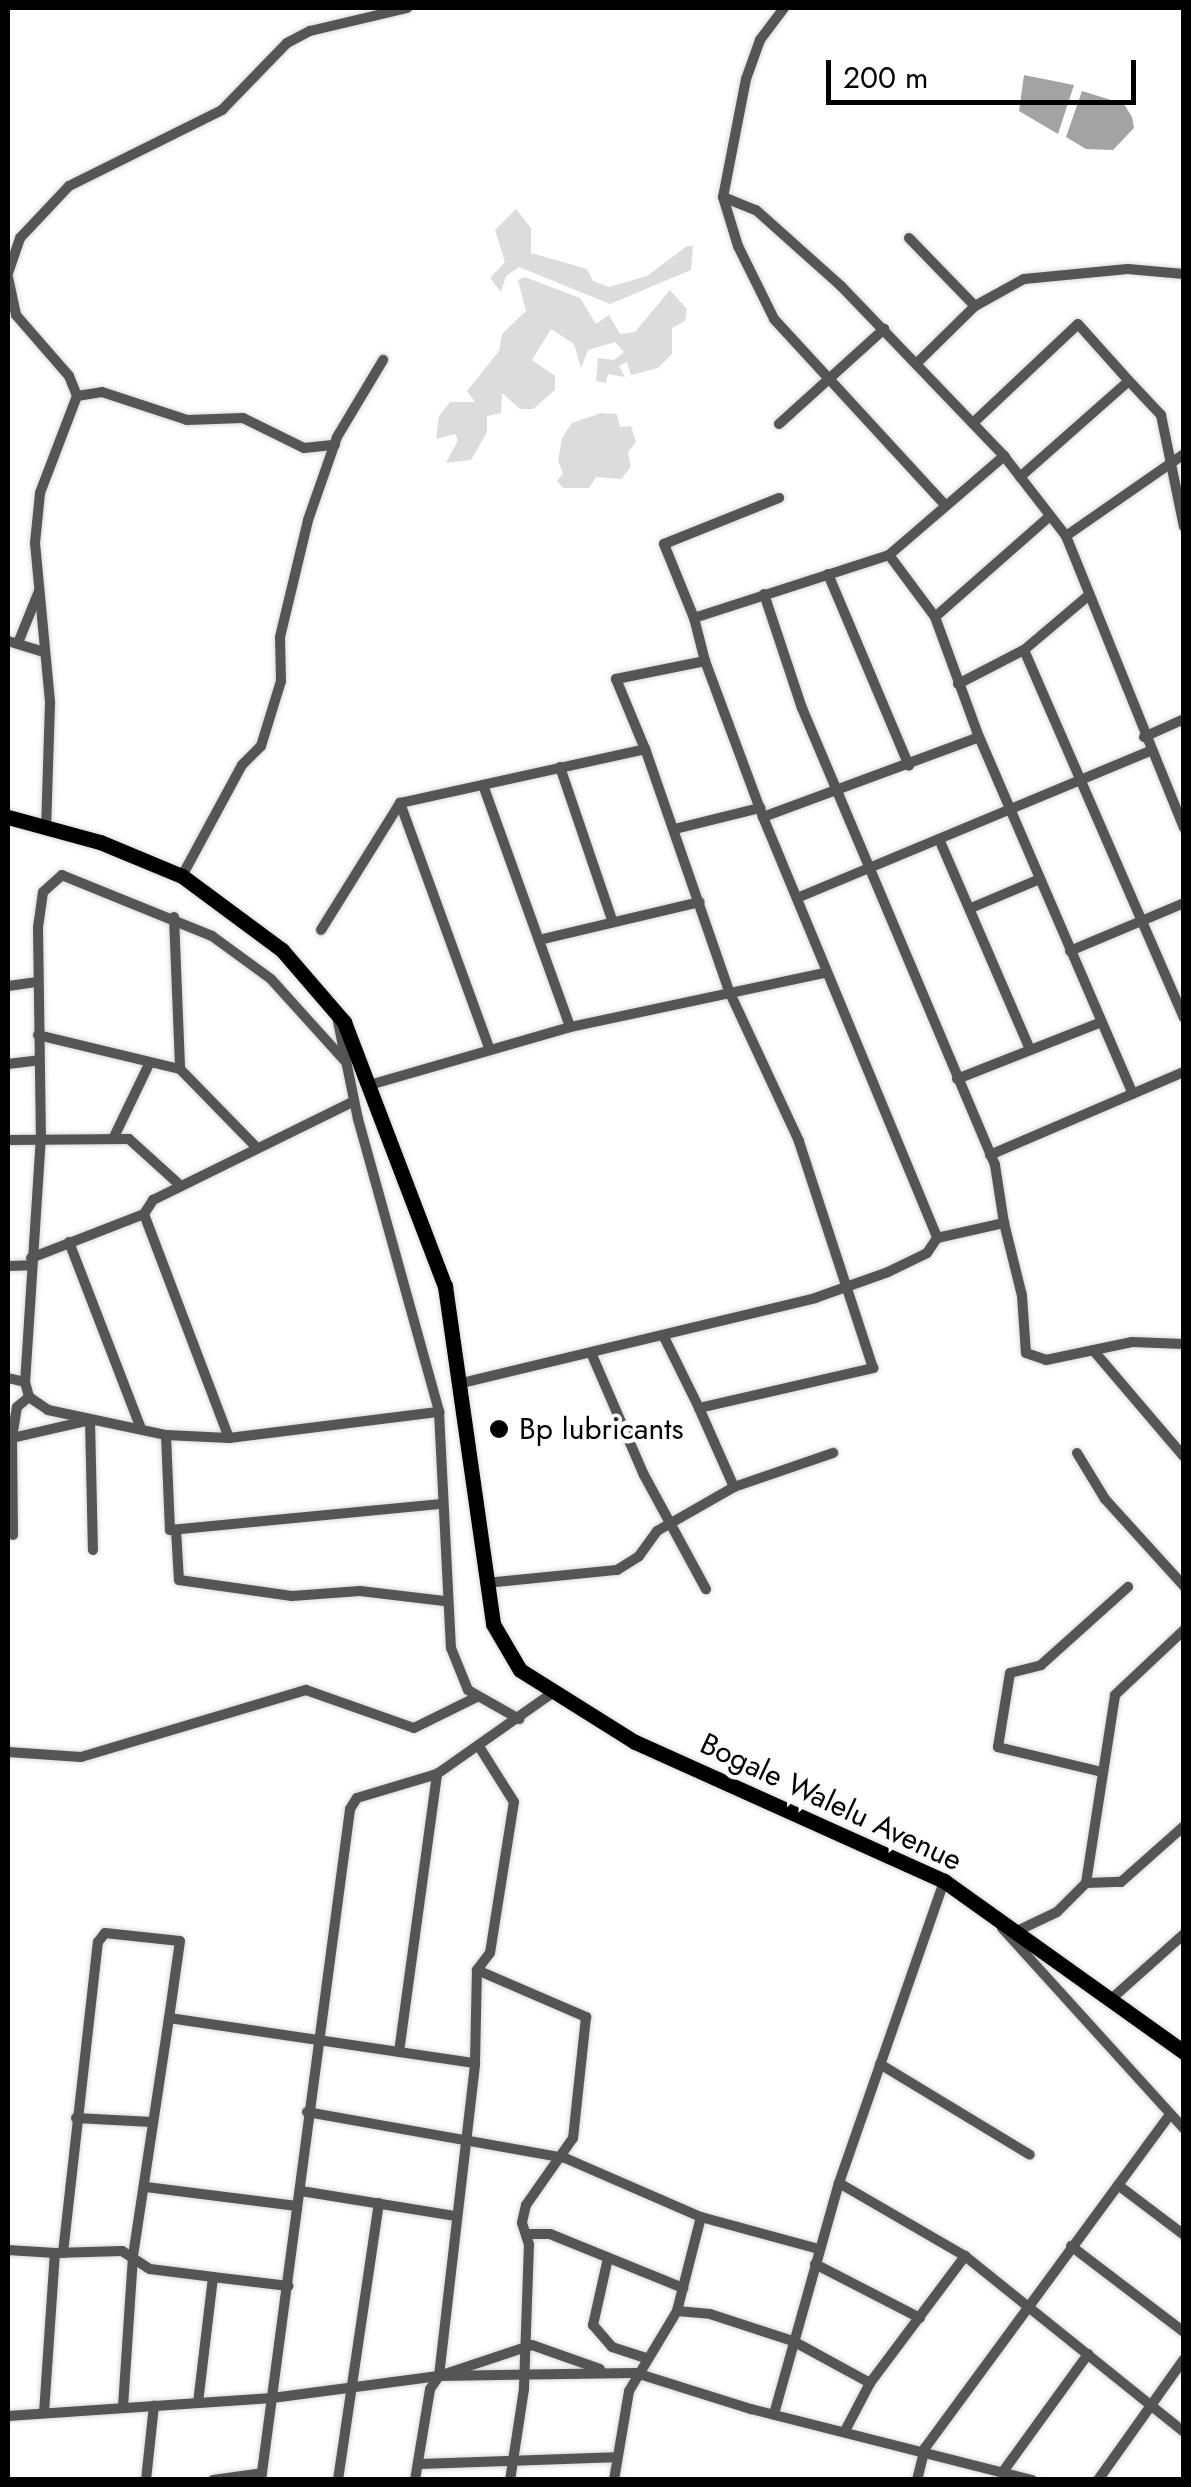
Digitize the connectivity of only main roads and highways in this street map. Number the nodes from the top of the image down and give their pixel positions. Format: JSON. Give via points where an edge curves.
{"nodes":[{"id":1,"x":8,"y":817,"type":"edge"},
{"id":2,"x":1184,"y":2052,"type":"edge"}],
"edges":[{"from":1,"to":2,"type":"highway","name":"Bogale Walelu Avenue","via":[[182,876],[282,950],[336,1011],[372,1084],[445,1286],[493,1624],[520,1670],[635,1742],[944,1881]]}]}
